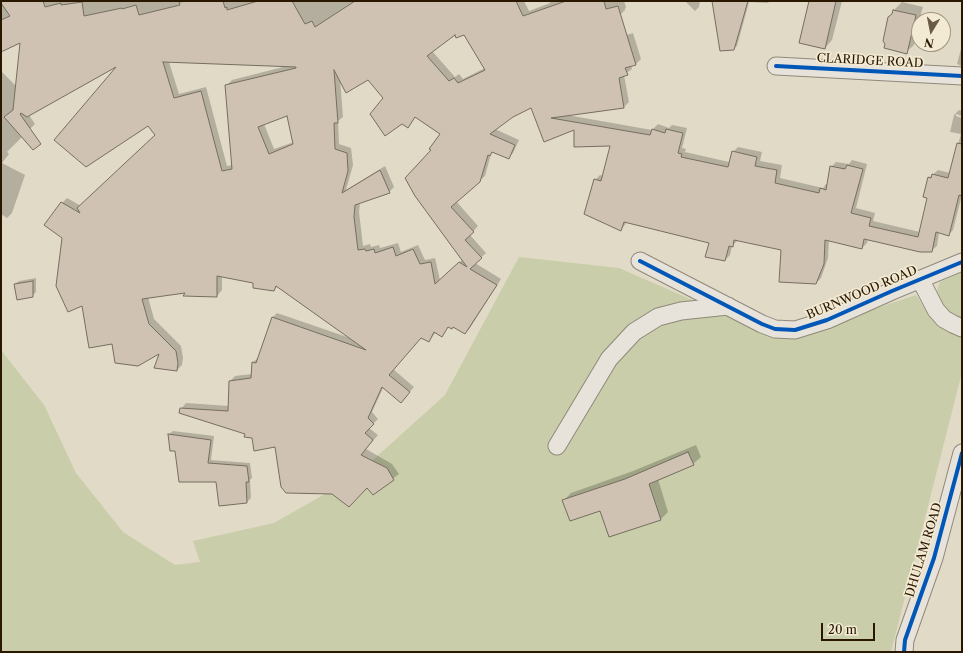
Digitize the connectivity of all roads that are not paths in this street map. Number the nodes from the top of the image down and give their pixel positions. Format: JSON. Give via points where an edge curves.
{"nodes":[{"id":1,"x":776,"y":66,"type":"dead end"},
{"id":2,"x":962,"y":76,"type":"edge"},
{"id":3,"x":640,"y":261,"type":"dead end"},
{"id":4,"x":962,"y":262,"type":"edge"},
{"id":5,"x":920,"y":279,"type":"junction"},
{"id":6,"x":728,"y":306,"type":"junction"},
{"id":7,"x":962,"y":328,"type":"edge"},
{"id":8,"x":557,"y":446,"type":"dead end"},
{"id":9,"x":962,"y":453,"type":"edge"},
{"id":10,"x":904,"y":652,"type":"edge"}],
"edges":[{"from":1,"to":2,"type":"street","name":"CLARIDGE ROAD"},
{"from":3,"to":6,"type":"street","name":"BURNWOOD ROAD"},
{"from":4,"to":5,"type":"street","name":"BURNWOOD ROAD"},
{"from":5,"to":6,"type":"street","name":"BURNWOOD ROAD","via":[[827,320],[795,330],[776,329],[762,324]]},
{"from":5,"to":7,"type":"street","via":[[936,310],[944,319]]},
{"from":6,"to":8,"type":"street","via":[[658,317],[634,332],[609,359]]},
{"from":9,"to":10,"type":"street","name":"DHULAM ROAD","via":[[934,558],[905,640]]}]}
